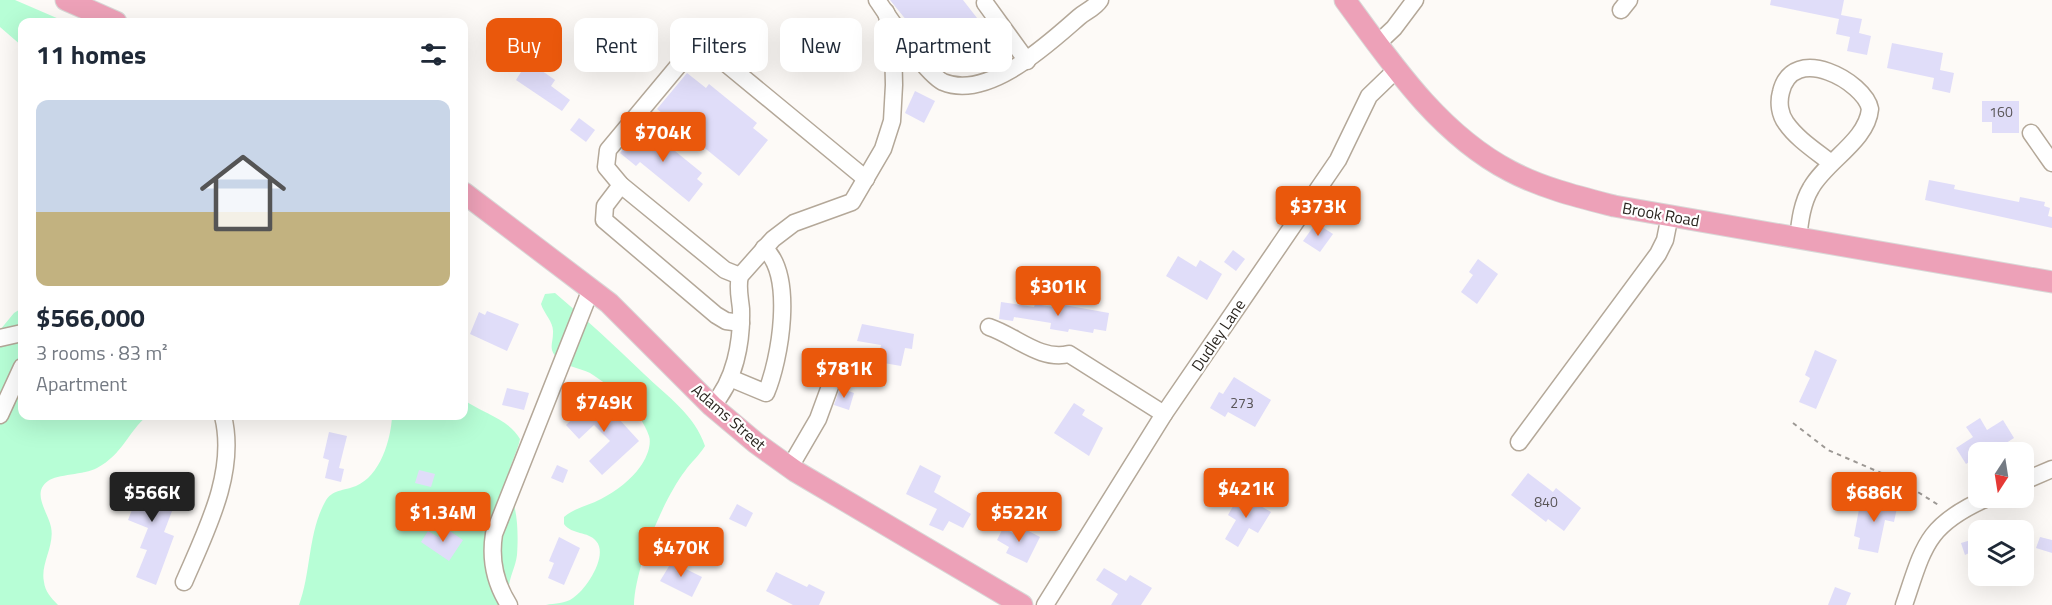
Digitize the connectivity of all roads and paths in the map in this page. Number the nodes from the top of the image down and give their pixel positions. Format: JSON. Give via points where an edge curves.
{"nodes":[{"id":1,"x":66,"y":0,"type":"edge"},
{"id":2,"x":1100,"y":0,"type":"edge"},
{"id":3,"x":1345,"y":0,"type":"edge"},
{"id":4,"x":1415,"y":0,"type":"edge"},
{"id":5,"x":985,"y":3,"type":"dead end"},
{"id":6,"x":881,"y":6,"type":"edge"},
{"id":7,"x":107,"y":18,"type":"edge"},
{"id":8,"x":1377,"y":44,"type":"junction"},
{"id":9,"x":1027,"y":61,"type":"junction"},
{"id":10,"x":1012,"y":68,"type":"edge"},
{"id":11,"x":1396,"y":69,"type":"junction"},
{"id":12,"x":900,"y":72,"type":"edge"},
{"id":13,"x":930,"y":72,"type":"edge"},
{"id":14,"x":1005,"y":72,"type":"edge"},
{"id":15,"x":894,"y":85,"type":"junction"},
{"id":16,"x":2031,"y":133,"type":"dead end"},
{"id":17,"x":1831,"y":163,"type":"junction"},
{"id":18,"x":2052,"y":163,"type":"edge"},
{"id":19,"x":866,"y":179,"type":"junction"},
{"id":20,"x":621,"y":184,"type":"junction"},
{"id":21,"x":468,"y":196,"type":"edge"},
{"id":22,"x":1670,"y":215,"type":"junction"},
{"id":23,"x":1797,"y":238,"type":"junction"},
{"id":24,"x":764,"y":248,"type":"junction"},
{"id":25,"x":740,"y":276,"type":"junction"},
{"id":26,"x":2052,"y":282,"type":"edge"},
{"id":27,"x":591,"y":288,"type":"junction"},
{"id":28,"x":741,"y":323,"type":"junction"},
{"id":29,"x":989,"y":327,"type":"dead end"},
{"id":30,"x":18,"y":334,"type":"edge"},
{"id":31,"x":0,"y":338,"type":"edge"},
{"id":32,"x":840,"y":359,"type":"dead end"},
{"id":33,"x":18,"y":376,"type":"edge"},
{"id":34,"x":730,"y":378,"type":"junction"},
{"id":35,"x":712,"y":406,"type":"junction"},
{"id":36,"x":1164,"y":414,"type":"junction"},
{"id":37,"x":0,"y":415,"type":"edge"},
{"id":38,"x":224,"y":420,"type":"edge"},
{"id":39,"x":1793,"y":423,"type":"dead end"},
{"id":40,"x":1519,"y":442,"type":"dead end"},
{"id":41,"x":790,"y":467,"type":"junction"},
{"id":42,"x":2052,"y":469,"type":"edge"},
{"id":43,"x":2034,"y":477,"type":"edge"},
{"id":44,"x":1968,"y":508,"type":"edge"},
{"id":45,"x":1949,"y":518,"type":"junction"},
{"id":46,"x":184,"y":582,"type":"dead end"},
{"id":47,"x":509,"y":605,"type":"edge"},
{"id":48,"x":1022,"y":605,"type":"edge"},
{"id":49,"x":1045,"y":605,"type":"edge"},
{"id":50,"x":1904,"y":605,"type":"edge"}],
"edges":[{"from":1,"to":7,"type":"main road"},
{"from":2,"to":9,"type":"street"},
{"from":3,"to":8,"type":"main road","name":"Brook Road"},
{"from":4,"to":8,"type":"street"},
{"from":5,"to":9,"type":"street"},
{"from":6,"to":15,"type":"street","via":[[893,40]]},
{"from":8,"to":11,"type":"main road","name":"Brook Road"},
{"from":9,"to":10,"type":"street"},
{"from":11,"to":22,"type":"main road","name":"Brook Road","via":[[1463,139],[1510,171],[1589,200]]},
{"from":11,"to":36,"type":"street","name":"Dudley Lane","via":[[1369,96],[1338,160]]},
{"from":12,"to":15,"type":"street"},
{"from":13,"to":14,"type":"street","via":[[942,81],[966,85]]},
{"from":15,"to":19,"type":"street","via":[[890,131]]},
{"from":16,"to":18,"type":"street"},
{"from":17,"to":17,"type":"street","via":[[1792,131],[1780,112],[1783,85],[1801,67],[1820,69],[1844,81],[1869,104],[1867,122]]},
{"from":17,"to":23,"type":"street","via":[[1808,194]]},
{"from":19,"to":20,"type":"street","via":[[712,52],[698,46],[688,52],[608,150],[606,166]]},
{"from":19,"to":24,"type":"street","via":[[852,202],[800,220]]},
{"from":20,"to":25,"type":"street","via":[[725,270]]},
{"from":20,"to":28,"type":"street","via":[[605,206],[604,220],[716,315]]},
{"from":21,"to":27,"type":"main road","name":"Adams Street"},
{"from":22,"to":23,"type":"main road","name":"Brook Road"},
{"from":22,"to":40,"type":"street","via":[[1658,254]]},
{"from":23,"to":26,"type":"main road","name":"Brook Road"},
{"from":24,"to":25,"type":"street"},
{"from":24,"to":34,"type":"street","via":[[774,260],[780,292],[781,325],[775,369],[766,393]]},
{"from":25,"to":28,"type":"street"},
{"from":27,"to":35,"type":"main road","name":"Adams Street"},
{"from":27,"to":47,"type":"street","via":[[494,534],[495,571]]},
{"from":28,"to":34,"type":"street"},
{"from":29,"to":36,"type":"street","via":[[1043,354],[1069,354]]},
{"from":30,"to":31,"type":"street"},
{"from":32,"to":41,"type":"street","via":[[818,419]]},
{"from":33,"to":37,"type":"street"},
{"from":34,"to":35,"type":"street"},
{"from":35,"to":41,"type":"main road","name":"Adams Street"},
{"from":36,"to":49,"type":"street","name":"Dudley Lane"},
{"from":38,"to":46,"type":"street","via":[[226,468]]},
{"from":39,"to":45,"type":"path","via":[[1828,450],[1913,489],[1940,506]]},
{"from":41,"to":48,"type":"main road","name":"Adams Street"},
{"from":42,"to":43,"type":"street"},
{"from":44,"to":45,"type":"street"},
{"from":45,"to":50,"type":"street","via":[[1928,542]]}]}
